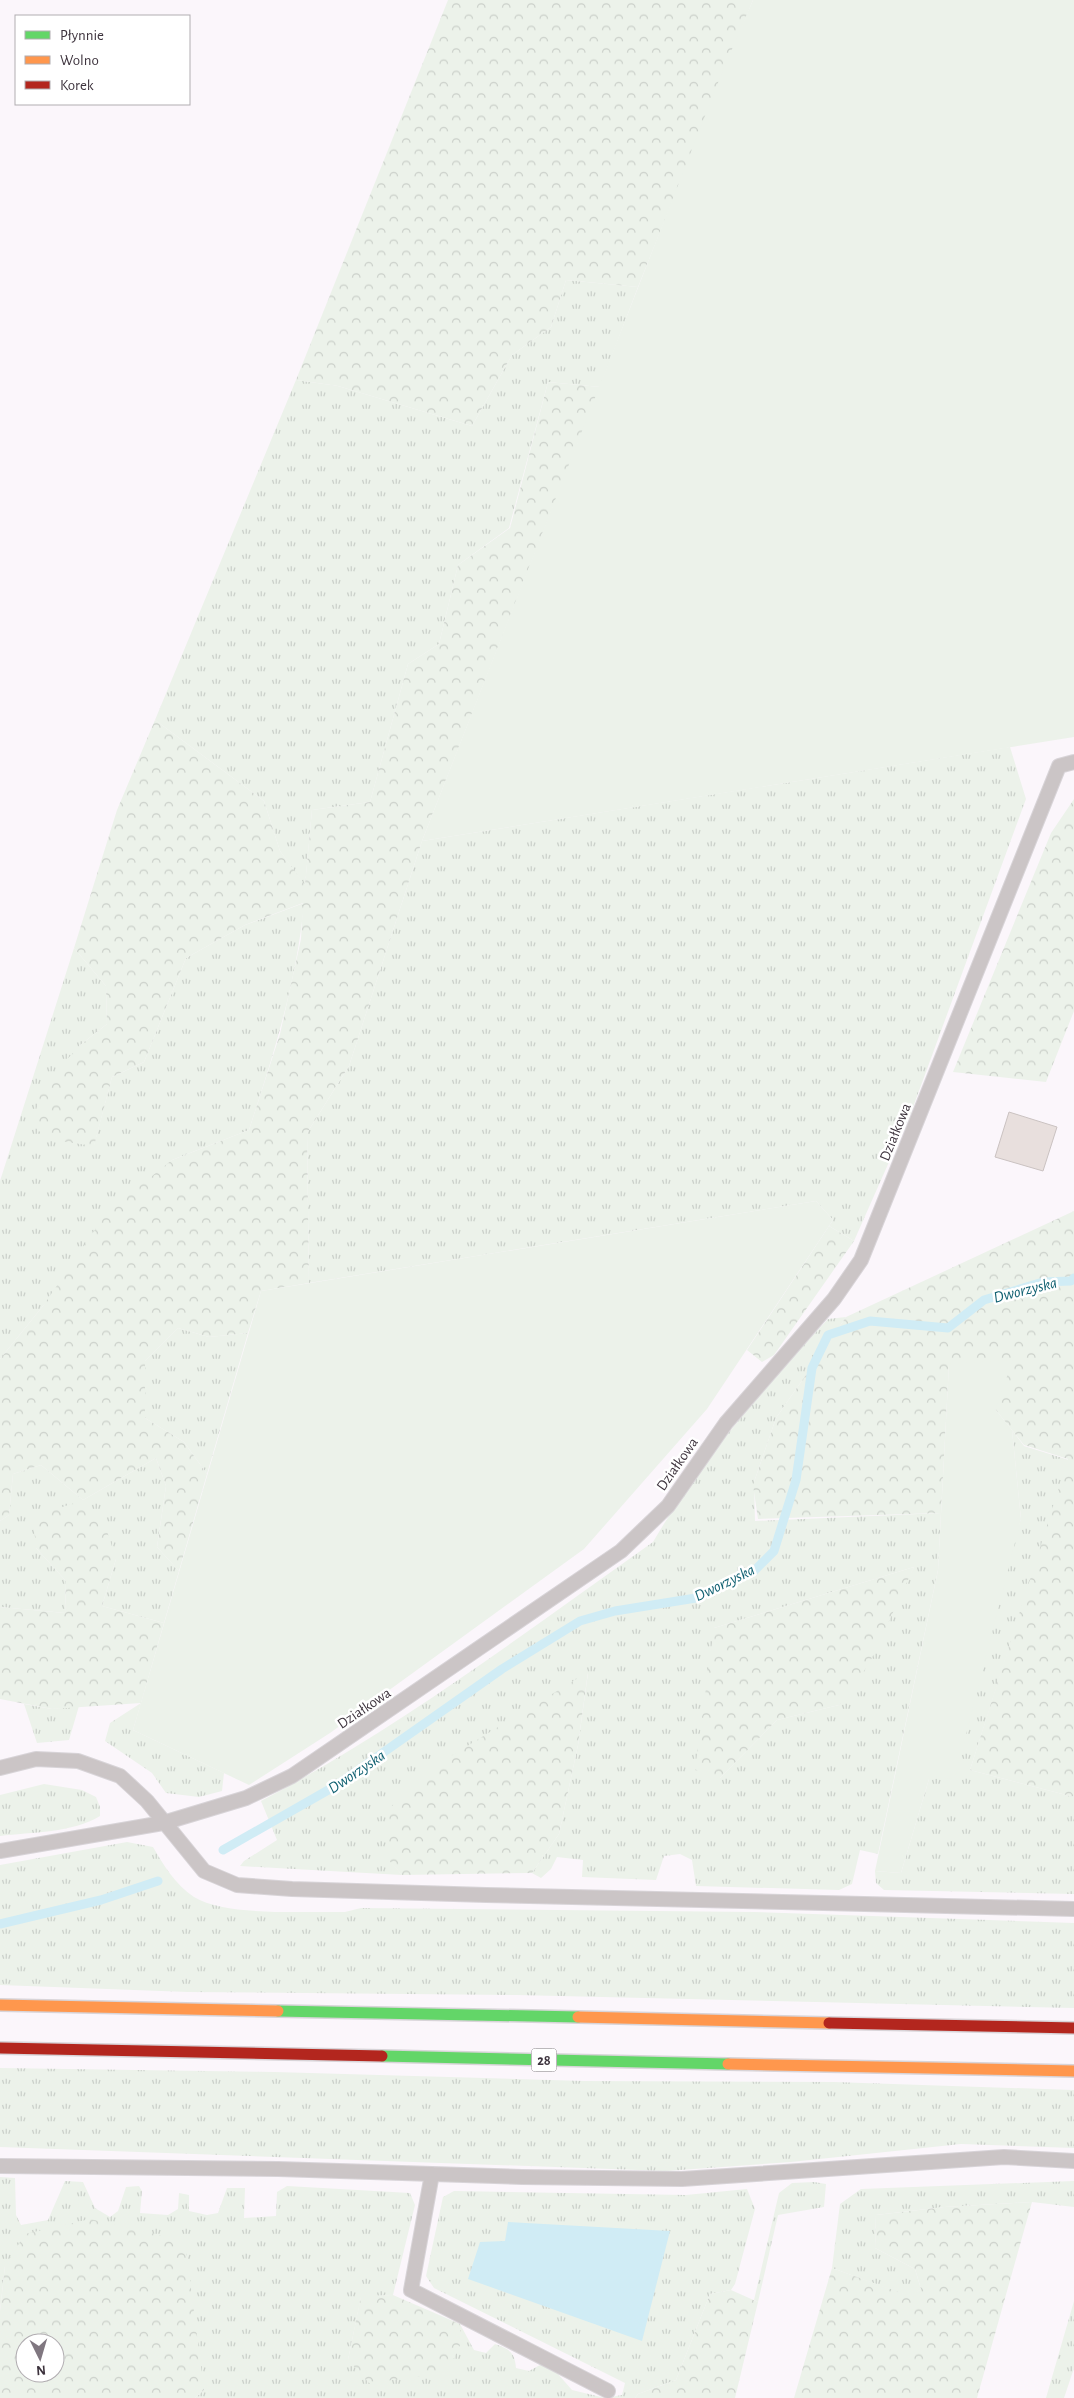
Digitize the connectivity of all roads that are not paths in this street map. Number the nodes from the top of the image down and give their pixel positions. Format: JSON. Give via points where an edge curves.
{"nodes":[{"id":1,"x":1074,"y":762,"type":"edge"},
{"id":2,"x":0,"y":1768,"type":"edge"},
{"id":3,"x":163,"y":1823,"type":"junction"},
{"id":4,"x":0,"y":1851,"type":"edge"},
{"id":5,"x":1074,"y":1909,"type":"edge"},
{"id":6,"x":0,"y":2005,"type":"edge"},
{"id":7,"x":1074,"y":2028,"type":"edge"},
{"id":8,"x":0,"y":2048,"type":"edge"},
{"id":9,"x":1074,"y":2072,"type":"edge"},
{"id":10,"x":1074,"y":2161,"type":"edge"},
{"id":11,"x":0,"y":2166,"type":"edge"},
{"id":12,"x":432,"y":2174,"type":"junction"},
{"id":13,"x":608,"y":2391,"type":"dead end"}],
"edges":[{"from":1,"to":3,"type":"lane","name":"Działkowa","via":[[1058,766],[862,1260],[834,1300],[726,1423],[668,1506],[621,1550],[292,1776],[246,1798]]},
{"from":2,"to":3,"type":"lane","via":[[36,1759],[78,1761],[120,1776],[147,1801]]},
{"from":3,"to":4,"type":"lane","name":"Działkowa"},
{"from":3,"to":5,"type":"lane","via":[[204,1872],[237,1884],[292,1889],[486,1895]]},
{"from":6,"to":7,"type":"main road"},
{"from":8,"to":9,"type":"main road","number":"28"},
{"from":10,"to":12,"type":"lane","via":[[1004,2157],[682,2179]]},
{"from":11,"to":12,"type":"lane"},
{"from":12,"to":13,"type":"lane","via":[[411,2290]]}]}
